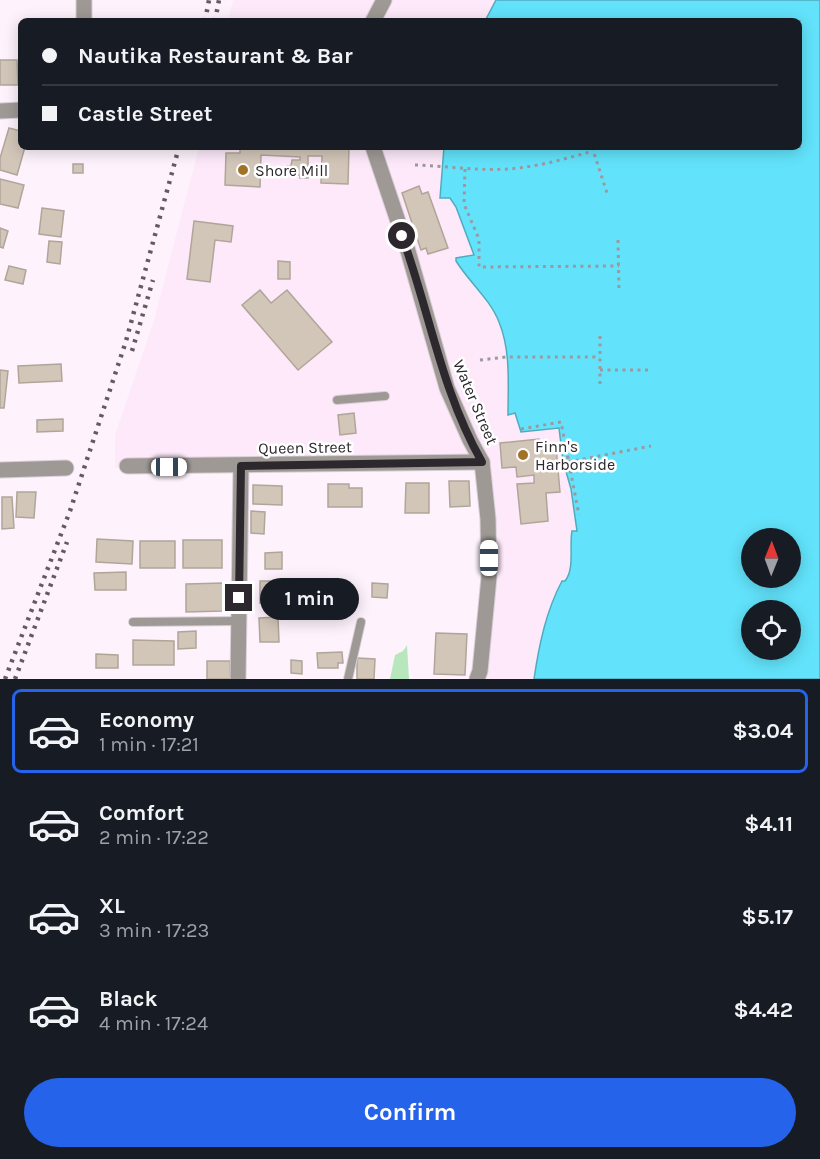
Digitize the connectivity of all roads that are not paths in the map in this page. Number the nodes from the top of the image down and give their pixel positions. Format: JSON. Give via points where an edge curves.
{"nodes":[{"id":1,"x":84,"y":0,"type":"edge"},
{"id":2,"x":384,"y":0,"type":"edge"},
{"id":3,"x":84,"y":18,"type":"edge"},
{"id":4,"x":375,"y":18,"type":"edge"},
{"id":5,"x":18,"y":111,"type":"edge"},
{"id":6,"x":1,"y":114,"type":"edge"},
{"id":7,"x":374,"y":150,"type":"edge"},
{"id":8,"x":386,"y":396,"type":"dead end"},
{"id":9,"x":337,"y":400,"type":"dead end"},
{"id":10,"x":482,"y":462,"type":"junction"},
{"id":11,"x":128,"y":466,"type":"dead end"},
{"id":12,"x":241,"y":466,"type":"junction"},
{"id":13,"x":66,"y":468,"type":"dead end"},
{"id":14,"x":0,"y":470,"type":"edge"},
{"id":15,"x":239,"y":621,"type":"junction"},
{"id":16,"x":133,"y":622,"type":"dead end"},
{"id":17,"x":361,"y":622,"type":"dead end"},
{"id":18,"x":238,"y":679,"type":"edge"},
{"id":19,"x":348,"y":679,"type":"edge"},
{"id":20,"x":477,"y":679,"type":"edge"}],
"edges":[{"from":1,"to":3,"type":"street"},
{"from":2,"to":4,"type":"street"},
{"from":5,"to":6,"type":"street"},
{"from":7,"to":10,"type":"street","name":"Water Street","via":[[447,388]]},
{"from":8,"to":9,"type":"lane"},
{"from":10,"to":12,"type":"street","name":"Queen Street"},
{"from":10,"to":20,"type":"street","name":"Water Street","via":[[489,578]]},
{"from":11,"to":12,"type":"street","name":"Queen Street"},
{"from":12,"to":15,"type":"street"},
{"from":13,"to":14,"type":"street"},
{"from":15,"to":16,"type":"lane"},
{"from":15,"to":18,"type":"street"},
{"from":17,"to":19,"type":"lane"}]}
